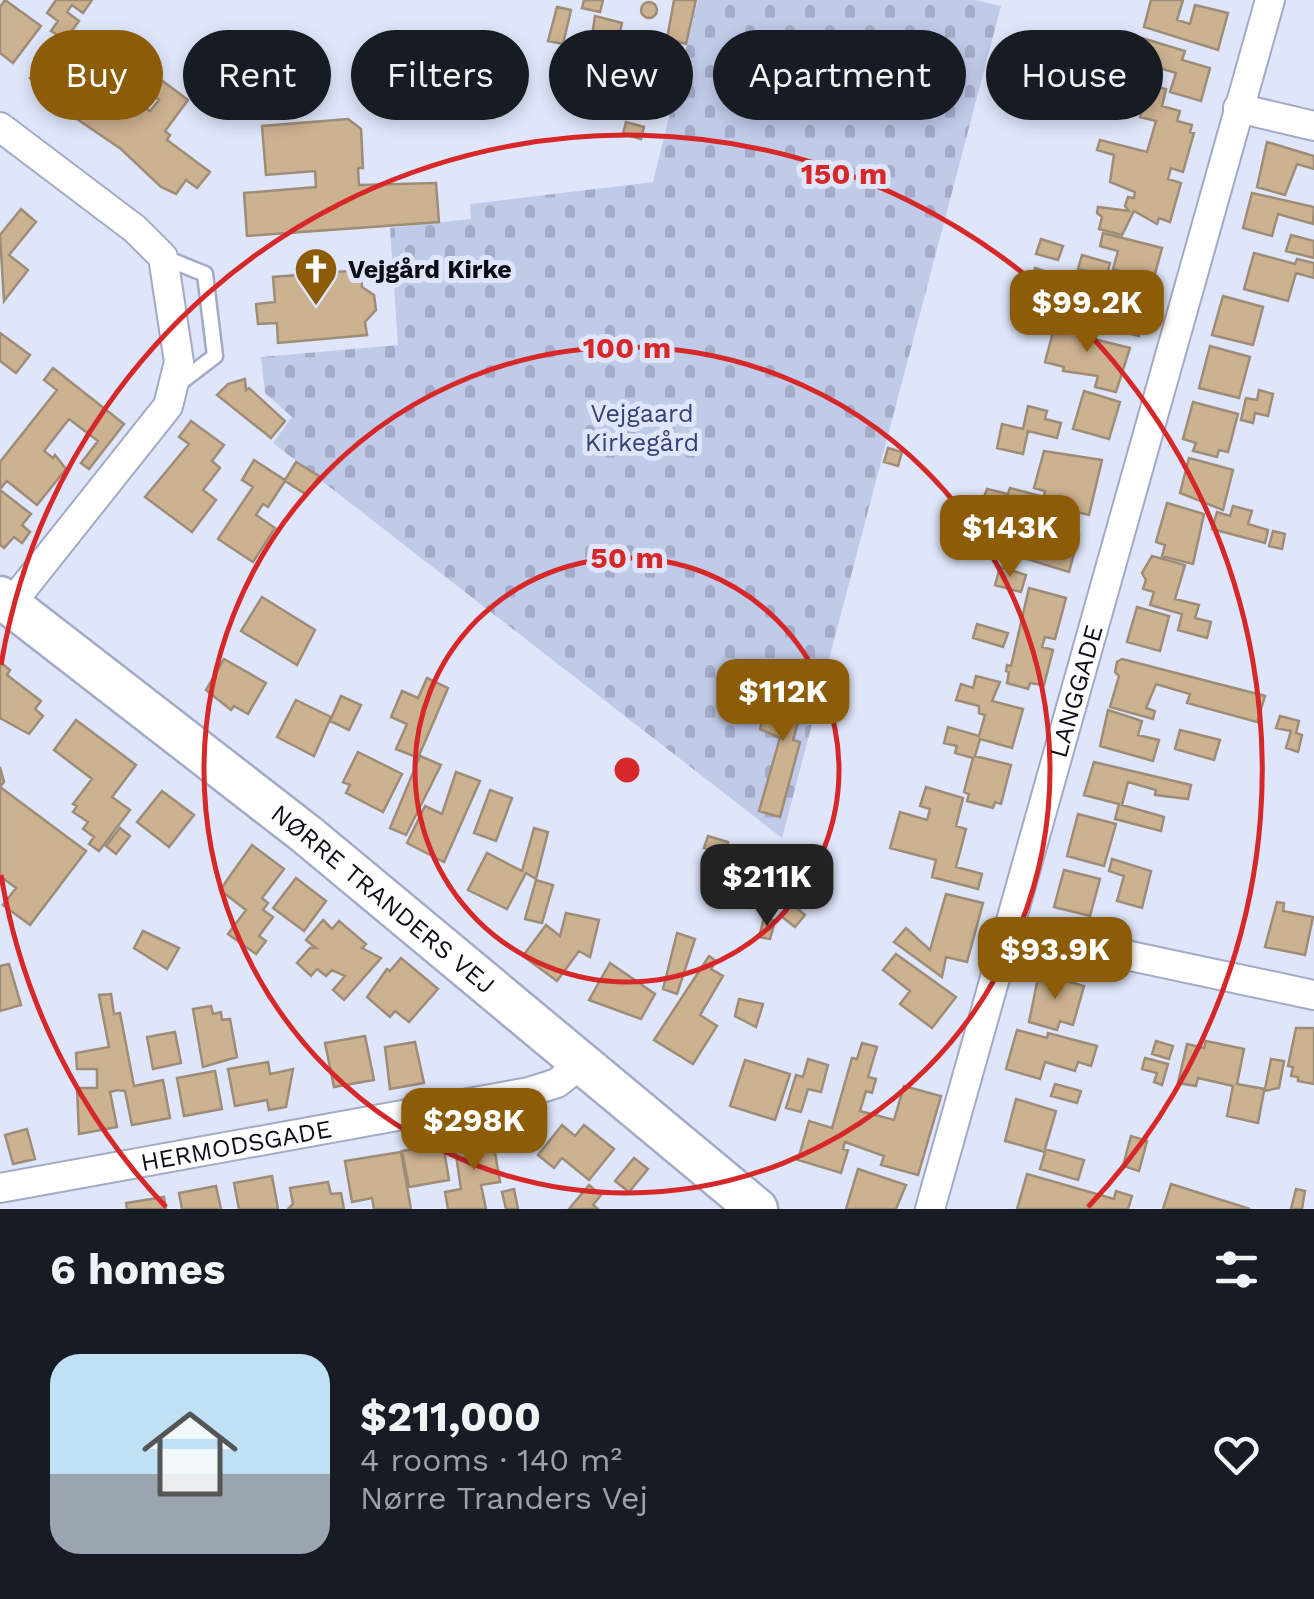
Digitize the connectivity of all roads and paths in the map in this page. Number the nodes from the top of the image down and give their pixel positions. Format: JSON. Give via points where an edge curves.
{"nodes":[{"id":1,"x":1270,"y":0,"type":"edge"},
{"id":2,"x":1238,"y":108,"type":"junction"},
{"id":3,"x":1314,"y":126,"type":"edge"},
{"id":4,"x":0,"y":127,"type":"edge"},
{"id":5,"x":164,"y":256,"type":"junction"},
{"id":6,"x":176,"y":385,"type":"junction"},
{"id":7,"x":5,"y":602,"type":"edge"},
{"id":8,"x":1008,"y":930,"type":"junction"},
{"id":9,"x":1314,"y":995,"type":"edge"},
{"id":10,"x":582,"y":1063,"type":"junction"},
{"id":11,"x":0,"y":1188,"type":"edge"},
{"id":12,"x":756,"y":1209,"type":"edge"},
{"id":13,"x":930,"y":1209,"type":"edge"}],
"edges":[{"from":1,"to":2,"type":"street","name":"LANGGADE"},
{"from":2,"to":3,"type":"street"},
{"from":2,"to":8,"type":"street","name":"LANGGADE"},
{"from":4,"to":5,"type":"street"},
{"from":5,"to":6,"type":"street","via":[[179,362]]},
{"from":5,"to":6,"type":"lane","via":[[205,274],[215,356]]},
{"from":6,"to":7,"type":"street","via":[[168,406]]},
{"from":7,"to":10,"type":"street","name":"NØRRE TRANDERS VEJ","via":[[306,834]]},
{"from":8,"to":9,"type":"street"},
{"from":8,"to":13,"type":"street","name":"LANGGADE"},
{"from":10,"to":11,"type":"street","name":"HERMODSGADE","via":[[557,1083],[529,1092]]},
{"from":10,"to":12,"type":"street","name":"NØRRE TRANDERS VEJ"}]}
